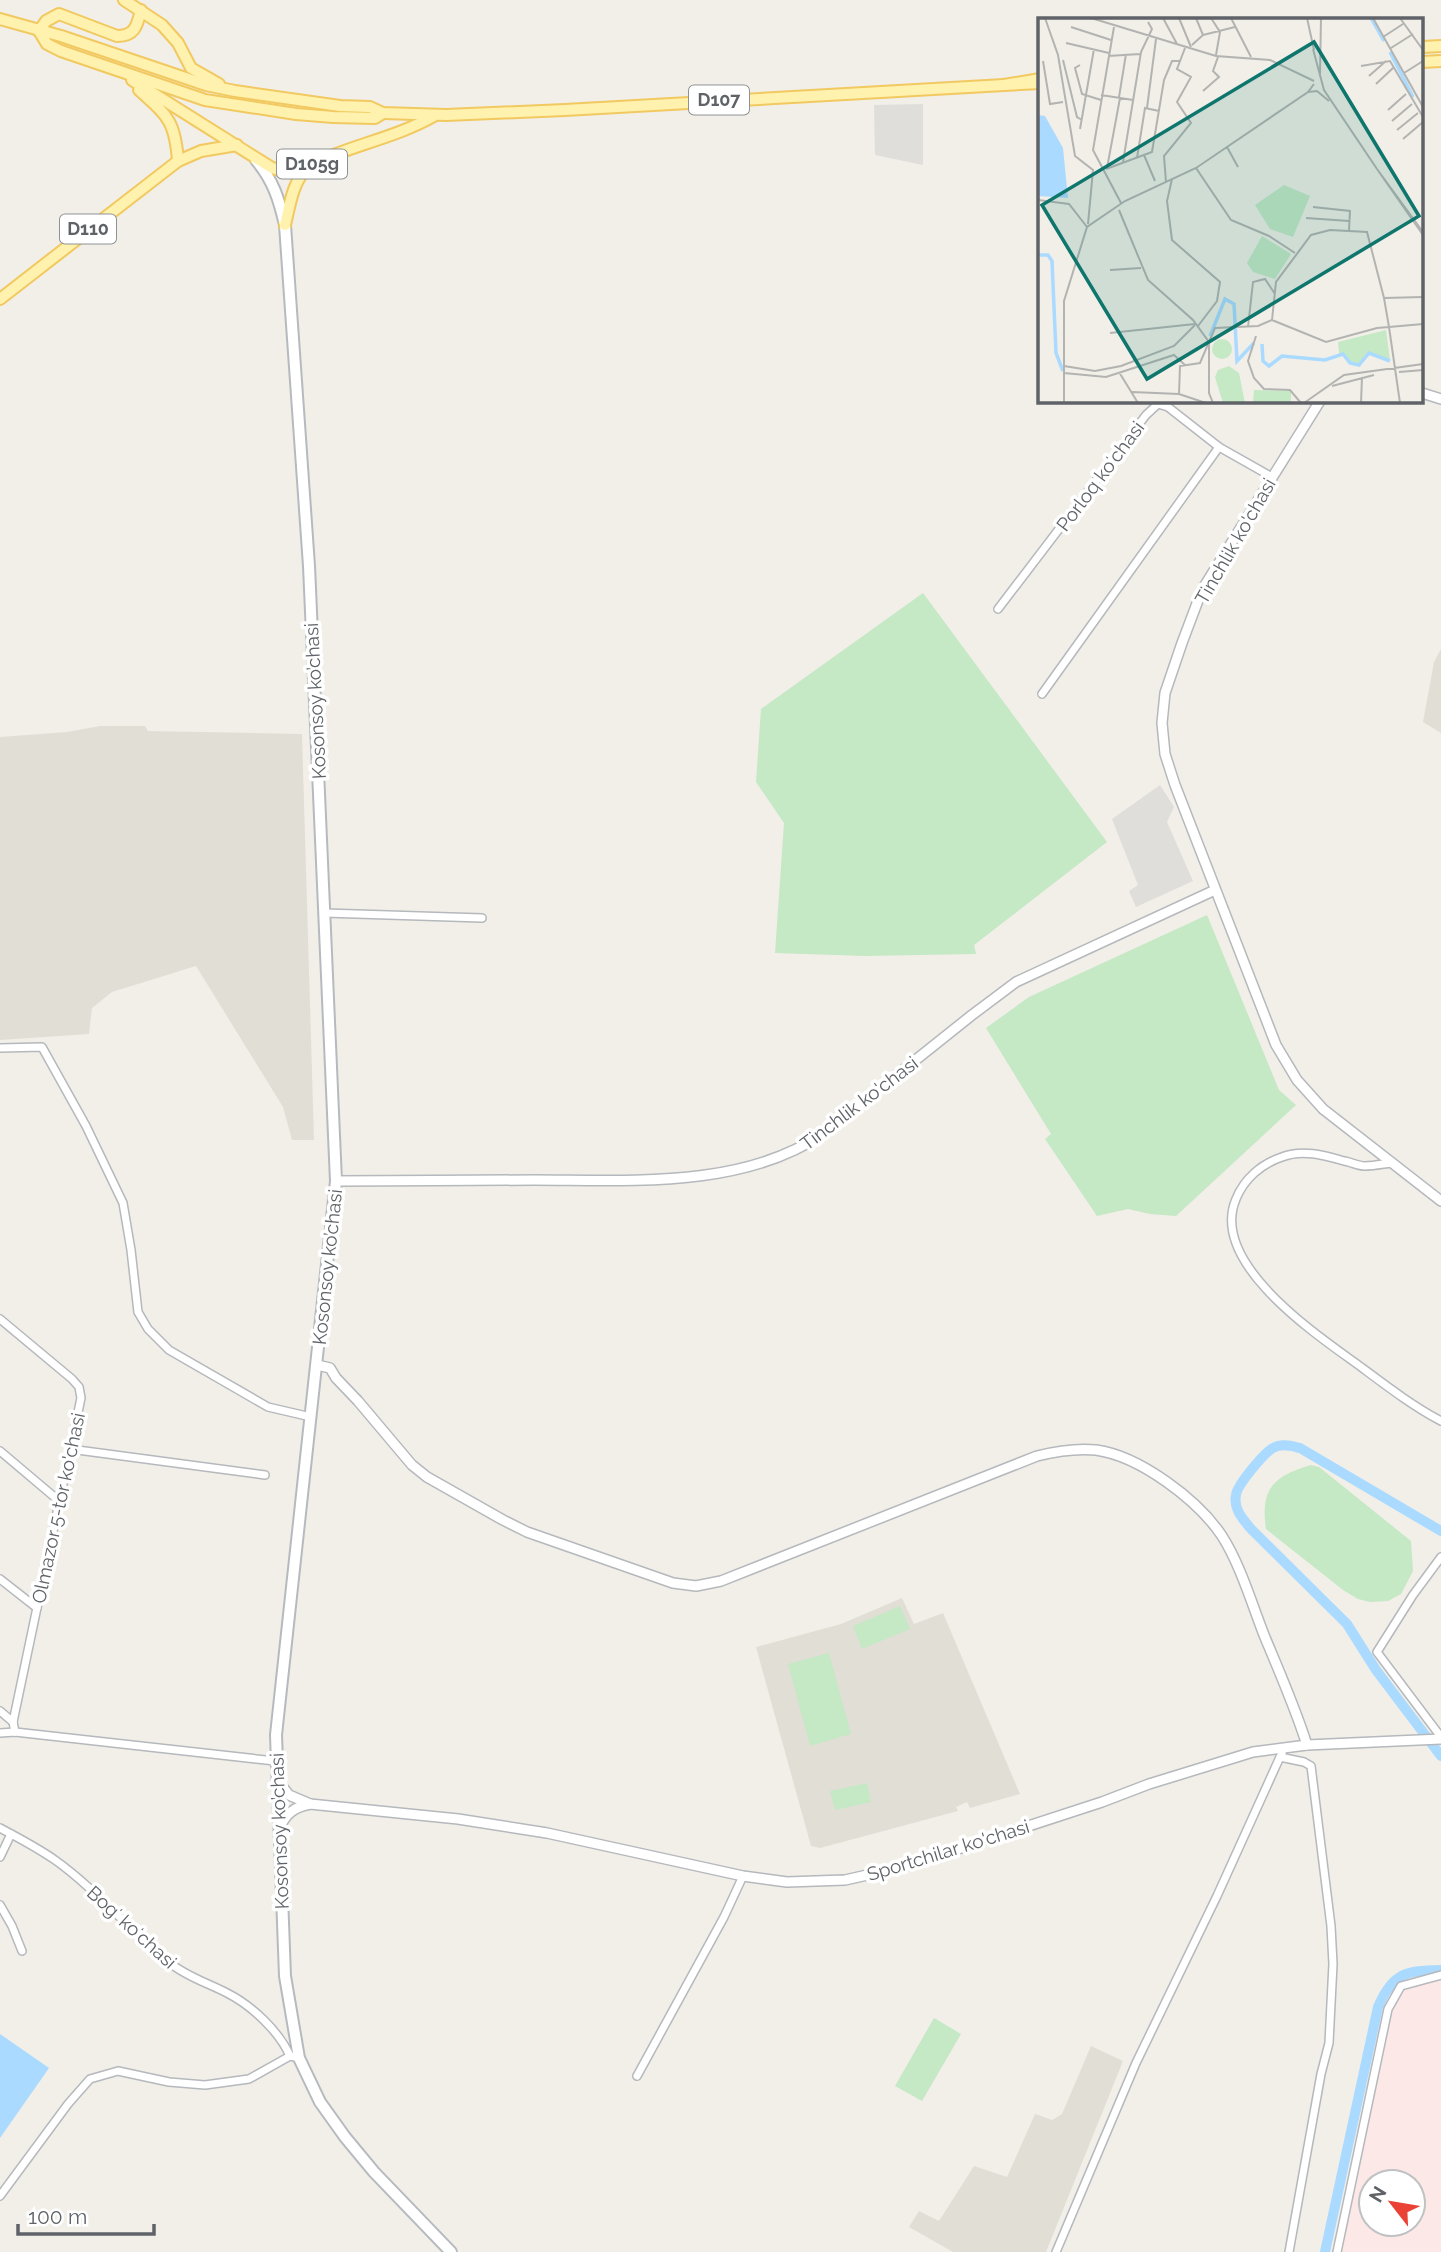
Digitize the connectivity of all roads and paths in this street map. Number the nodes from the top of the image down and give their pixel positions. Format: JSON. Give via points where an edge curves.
{"nodes":[{"id":1,"x":124,"y":0,"type":"edge"},
{"id":2,"x":141,"y":10,"type":"junction"},
{"id":3,"x":0,"y":19,"type":"edge"},
{"id":4,"x":38,"y":31,"type":"junction"},
{"id":5,"x":115,"y":69,"type":"junction"},
{"id":6,"x":1038,"y":81,"type":"edge"},
{"id":7,"x":230,"y":90,"type":"junction"},
{"id":8,"x":380,"y":113,"type":"junction"},
{"id":9,"x":434,"y":116,"type":"junction"},
{"id":10,"x":376,"y":139,"type":"junction"},
{"id":11,"x":237,"y":145,"type":"junction"},
{"id":12,"x":253,"y":158,"type":"junction"},
{"id":13,"x":178,"y":161,"type":"junction"},
{"id":14,"x":311,"y":164,"type":"junction"},
{"id":15,"x":285,"y":225,"type":"junction"},
{"id":16,"x":0,"y":299,"type":"edge"},
{"id":17,"x":1424,"y":394,"type":"edge"},
{"id":18,"x":1441,"y":399,"type":"edge"},
{"id":19,"x":1319,"y":402,"type":"edge"},
{"id":20,"x":1219,"y":447,"type":"junction"},
{"id":21,"x":1272,"y":477,"type":"junction"},
{"id":22,"x":998,"y":609,"type":"dead end"},
{"id":23,"x":1042,"y":694,"type":"dead end"},
{"id":24,"x":1215,"y":890,"type":"junction"},
{"id":25,"x":325,"y":914,"type":"junction"},
{"id":26,"x":482,"y":918,"type":"dead end"},
{"id":27,"x":0,"y":1048,"type":"edge"},
{"id":28,"x":1391,"y":1163,"type":"junction"},
{"id":29,"x":336,"y":1181,"type":"junction"},
{"id":30,"x":1441,"y":1201,"type":"edge"},
{"id":31,"x":0,"y":1319,"type":"edge"},
{"id":32,"x":317,"y":1365,"type":"junction"},
{"id":33,"x":311,"y":1417,"type":"junction"},
{"id":34,"x":1441,"y":1421,"type":"edge"},
{"id":35,"x":70,"y":1449,"type":"junction"},
{"id":36,"x":0,"y":1451,"type":"edge"},
{"id":37,"x":265,"y":1475,"type":"dead end"},
{"id":38,"x":58,"y":1500,"type":"junction"},
{"id":39,"x":1441,"y":1557,"type":"edge"},
{"id":40,"x":0,"y":1579,"type":"edge"},
{"id":41,"x":37,"y":1608,"type":"junction"},
{"id":42,"x":0,"y":1711,"type":"edge"},
{"id":43,"x":13,"y":1722,"type":"junction"},
{"id":44,"x":15,"y":1732,"type":"junction"},
{"id":45,"x":0,"y":1733,"type":"edge"},
{"id":46,"x":1439,"y":1738,"type":"edge"},
{"id":47,"x":1307,"y":1745,"type":"junction"},
{"id":48,"x":1283,"y":1752,"type":"junction"},
{"id":49,"x":275,"y":1761,"type":"junction"},
{"id":50,"x":277,"y":1780,"type":"junction"},
{"id":51,"x":310,"y":1804,"type":"junction"},
{"id":52,"x":0,"y":1828,"type":"edge"},
{"id":53,"x":279,"y":1832,"type":"junction"},
{"id":54,"x":11,"y":1834,"type":"junction"},
{"id":55,"x":0,"y":1857,"type":"edge"},
{"id":56,"x":743,"y":1876,"type":"junction"},
{"id":57,"x":0,"y":1905,"type":"edge"},
{"id":58,"x":22,"y":1951,"type":"dead end"},
{"id":59,"x":1441,"y":1975,"type":"edge"},
{"id":60,"x":294,"y":2057,"type":"junction"},
{"id":61,"x":637,"y":2076,"type":"dead end"},
{"id":62,"x":0,"y":2196,"type":"edge"},
{"id":63,"x":451,"y":2252,"type":"edge"},
{"id":64,"x":1056,"y":2252,"type":"edge"},
{"id":65,"x":1289,"y":2252,"type":"edge"},
{"id":66,"x":1337,"y":2252,"type":"edge"}],
"edges":[{"from":1,"to":2,"type":"main road"},
{"from":2,"to":4,"type":"main road","via":[[134,31],[126,36],[117,37],[59,15]]},
{"from":2,"to":7,"type":"main road","via":[[178,43],[191,68]]},
{"from":3,"to":4,"type":"main road","number":"D107"},
{"from":4,"to":5,"type":"main road","number":"D107","via":[[47,44],[61,51]]},
{"from":4,"to":7,"type":"main road","number":"D107"},
{"from":5,"to":8,"type":"main road","number":"D107","via":[[205,100],[296,114]]},
{"from":5,"to":11,"type":"main road"},
{"from":5,"to":13,"type":"main road","via":[[170,122]]},
{"from":6,"to":9,"type":"main road","number":"D107"},
{"from":7,"to":8,"type":"main road","number":"D107"},
{"from":8,"to":9,"type":"main road","number":"D107"},
{"from":8,"to":10,"type":"main road"},
{"from":9,"to":10,"type":"main road","number":"D105g"},
{"from":10,"to":14,"type":"main road","number":"D105g"},
{"from":11,"to":12,"type":"main road"},
{"from":11,"to":13,"type":"main road","number":"D110","via":[[201,151]]},
{"from":12,"to":14,"type":"main road","via":[[282,172]]},
{"from":12,"to":15,"type":"main road","number":"D105g","via":[[269,175]]},
{"from":13,"to":16,"type":"main road","number":"D110"},
{"from":14,"to":15,"type":"main road","number":"D105g","via":[[298,180]]},
{"from":15,"to":25,"type":"main road","name":"Kosonsoy ko’chasi","number":"D105g","via":[[309,566]]},
{"from":17,"to":18,"type":"street"},
{"from":19,"to":21,"type":"street","name":"Tinchlik ko'chasi"},
{"from":20,"to":21,"type":"street","name":"Porloq koʻchasi"},
{"from":20,"to":22,"type":"street","name":"Porloq koʻchasi","via":[[1158,404]]},
{"from":20,"to":23,"type":"street"},
{"from":21,"to":24,"type":"street","name":"Tinchlik ko'chasi","via":[[1202,590],[1163,708],[1167,762]]},
{"from":24,"to":28,"type":"street","name":"Tinchlik ko'chasi","via":[[1276,1045],[1297,1080],[1323,1109]]},
{"from":24,"to":29,"type":"street","name":"Tinchlik ko'chasi","via":[[1016,982],[824,1133],[779,1158],[686,1178]]},
{"from":25,"to":26,"type":"street"},
{"from":25,"to":29,"type":"main road","name":"Kosonsoy ko’chasi","number":"D105g"},
{"from":27,"to":33,"type":"street","via":[[41,1046],[86,1126],[123,1203],[138,1312],[148,1329],[169,1350],[268,1407]]},
{"from":28,"to":30,"type":"street","name":"Tinchlik ko'chasi"},
{"from":28,"to":34,"type":"street","via":[[1363,1166],[1298,1152],[1281,1157],[1242,1185],[1231,1224],[1238,1249],[1263,1286],[1290,1313]]},
{"from":29,"to":32,"type":"main road","name":"Kosonsoy ko’chasi","number":"D105g"},
{"from":31,"to":35,"type":"street","name":"Olmazor 5-tor ko'chasi","via":[[79,1387],[81,1398]]},
{"from":32,"to":33,"type":"main road","name":"Kosonsoy ko’chasi","number":"D105g"},
{"from":32,"to":47,"type":"street","via":[[330,1368],[399,1451],[427,1477],[527,1532],[684,1586],[721,1581],[1037,1456],[1075,1450],[1115,1454],[1175,1490],[1221,1535]]},
{"from":33,"to":49,"type":"main road","name":"Kosonsoy ko’chasi","number":"D105g"},
{"from":35,"to":37,"type":"street"},
{"from":35,"to":38,"type":"street","name":"Olmazor 5-tor ko'chasi"},
{"from":36,"to":38,"type":"street"},
{"from":38,"to":41,"type":"street","name":"Olmazor 5-tor ko'chasi"},
{"from":39,"to":46,"type":"street","via":[[1377,1652]]},
{"from":40,"to":41,"type":"street"},
{"from":41,"to":43,"type":"street","name":"Olmazor 5-tor ko'chasi"},
{"from":42,"to":43,"type":"street"},
{"from":43,"to":44,"type":"street","name":"Olmazor 5-tor ko'chasi"},
{"from":44,"to":45,"type":"street"},
{"from":44,"to":49,"type":"street"},
{"from":46,"to":47,"type":"street","name":"Sportchilar ko'chasi"},
{"from":47,"to":48,"type":"street","name":"Sportchilar ko'chasi"},
{"from":48,"to":56,"type":"street","name":"Sportchilar ko'chasi","via":[[1252,1752],[1149,1784],[1012,1836],[903,1867],[845,1880],[787,1882]]},
{"from":48,"to":64,"type":"street","via":[[1136,2063]]},
{"from":48,"to":65,"type":"street","via":[[1311,1766],[1333,1964],[1329,2043]]},
{"from":49,"to":50,"type":"main road","name":"Kosonsoy ko’chasi","number":"D105g"},
{"from":50,"to":51,"type":"street","via":[[289,1795]]},
{"from":50,"to":53,"type":"main road","name":"Kosonsoy ko’chasi","number":"D105g"},
{"from":51,"to":53,"type":"street","via":[[289,1813]]},
{"from":51,"to":56,"type":"street","name":"Sportchilar ko'chasi","via":[[547,1833]]},
{"from":52,"to":54,"type":"street","name":"Bogʻ koʻchasi"},
{"from":53,"to":60,"type":"main road","name":"Kosonsoy ko’chasi","number":"D105g","via":[[285,1976]]},
{"from":54,"to":55,"type":"street"},
{"from":54,"to":60,"type":"street","name":"Bogʻ koʻchasi","via":[[56,1860],[172,1965],[253,2011]]},
{"from":56,"to":61,"type":"street"},
{"from":57,"to":58,"type":"street"},
{"from":59,"to":66,"type":"street","via":[[1401,1986],[1388,2009]]},
{"from":60,"to":62,"type":"street","via":[[249,2079],[205,2085],[118,2071],[90,2079]]},
{"from":60,"to":63,"type":"main road","name":"Kosonsoy ko’chasi","number":"D105g","via":[[345,2137]]}]}
